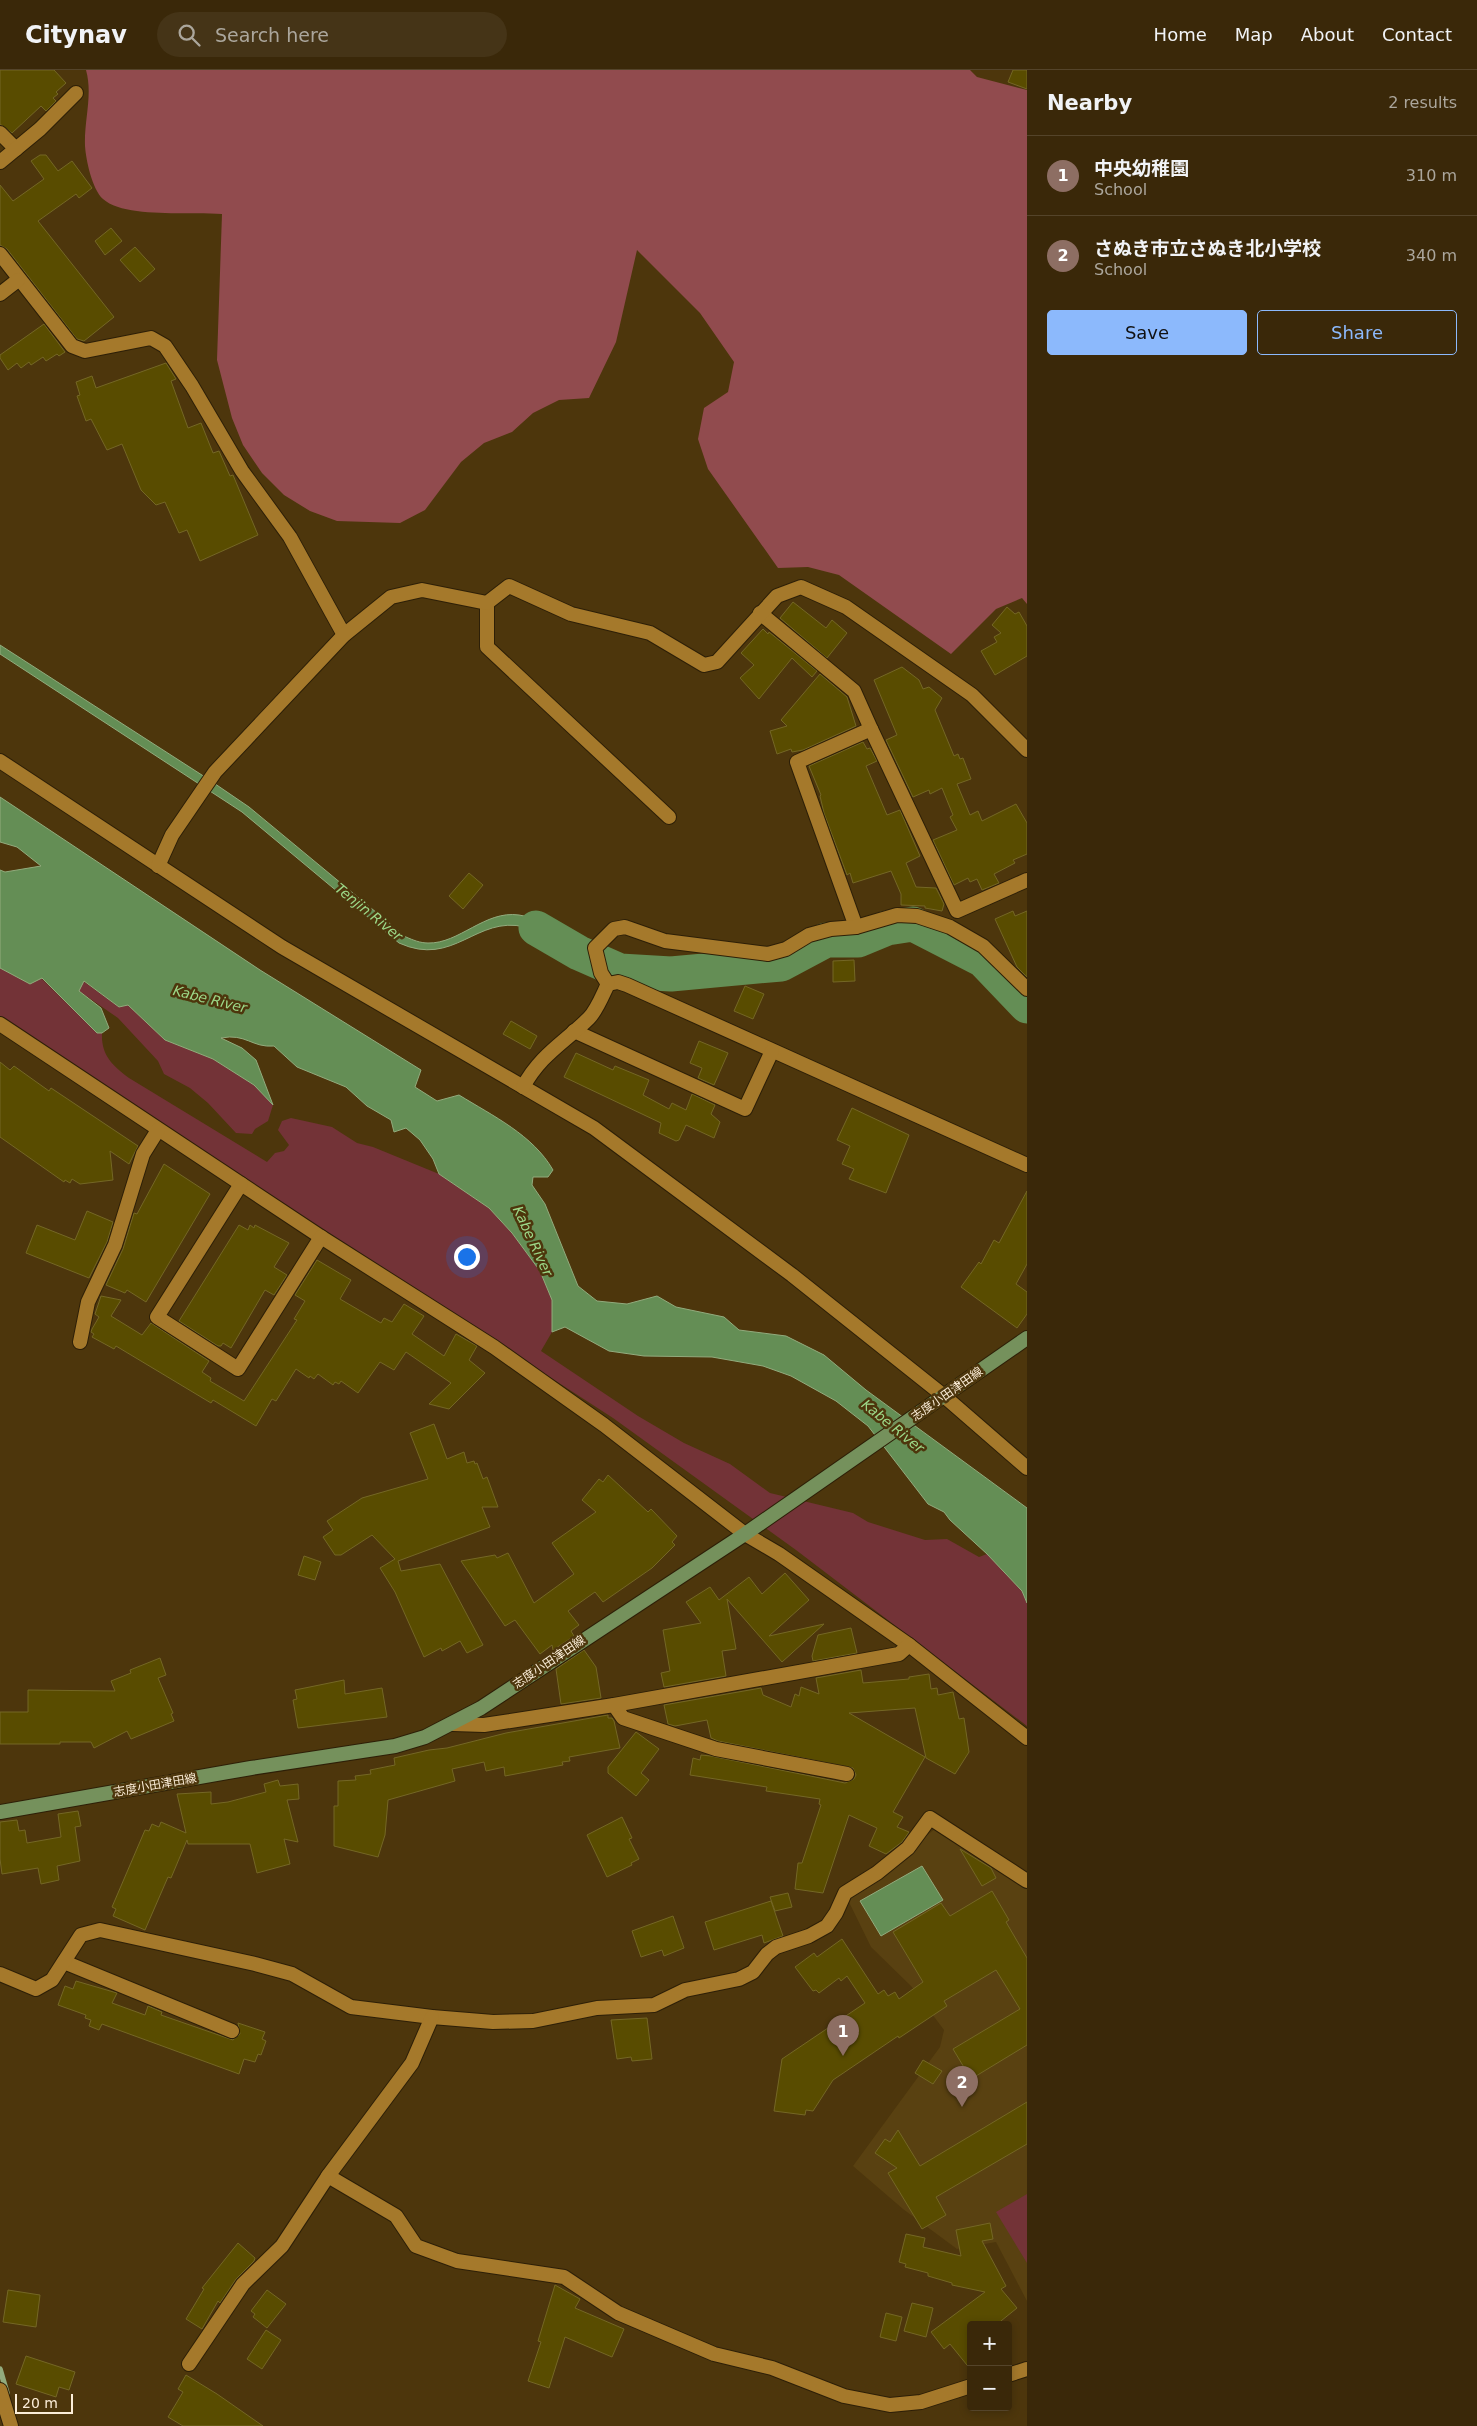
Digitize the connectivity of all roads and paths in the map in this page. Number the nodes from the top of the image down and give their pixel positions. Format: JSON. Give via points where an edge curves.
{"nodes":[{"id":1,"x":76,"y":93,"type":"dead end"},
{"id":2,"x":0,"y":133,"type":"edge"},
{"id":3,"x":16,"y":150,"type":"junction"},
{"id":4,"x":0,"y":162,"type":"edge"},
{"id":5,"x":0,"y":254,"type":"edge"},
{"id":6,"x":18,"y":280,"type":"junction"},
{"id":7,"x":0,"y":294,"type":"edge"},
{"id":8,"x":487,"y":603,"type":"junction"},
{"id":9,"x":760,"y":613,"type":"junction"},
{"id":10,"x":344,"y":635,"type":"junction"},
{"id":11,"x":871,"y":728,"type":"junction"},
{"id":12,"x":1027,"y":750,"type":"edge"},
{"id":13,"x":0,"y":761,"type":"edge"},
{"id":14,"x":669,"y":817,"type":"dead end"},
{"id":15,"x":158,"y":866,"type":"junction"},
{"id":16,"x":1027,"y":880,"type":"edge"},
{"id":17,"x":957,"y":911,"type":"junction"},
{"id":18,"x":856,"y":927,"type":"junction"},
{"id":19,"x":950,"y":927,"type":"junction"},
{"id":20,"x":604,"y":985,"type":"junction"},
{"id":21,"x":1027,"y":989,"type":"edge"},
{"id":22,"x":0,"y":1024,"type":"edge"},
{"id":23,"x":574,"y":1031,"type":"junction"},
{"id":24,"x":769,"y":1058,"type":"junction"},
{"id":25,"x":523,"y":1087,"type":"junction"},
{"id":26,"x":158,"y":1130,"type":"junction"},
{"id":27,"x":1027,"y":1165,"type":"edge"},
{"id":28,"x":241,"y":1184,"type":"junction"},
{"id":29,"x":321,"y":1237,"type":"junction"},
{"id":30,"x":1027,"y":1338,"type":"edge"},
{"id":31,"x":80,"y":1342,"type":"dead end"},
{"id":32,"x":944,"y":1396,"type":"junction"},
{"id":33,"x":1027,"y":1468,"type":"edge"},
{"id":34,"x":750,"y":1531,"type":"junction"},
{"id":35,"x":909,"y":1645,"type":"junction"},
{"id":36,"x":614,"y":1705,"type":"junction"},
{"id":37,"x":453,"y":1724,"type":"junction"},
{"id":38,"x":1027,"y":1738,"type":"edge"},
{"id":39,"x":847,"y":1774,"type":"dead end"},
{"id":40,"x":0,"y":1812,"type":"edge"},
{"id":41,"x":1027,"y":1880,"type":"edge"},
{"id":42,"x":64,"y":1962,"type":"junction"},
{"id":43,"x":0,"y":1974,"type":"edge"},
{"id":44,"x":432,"y":2017,"type":"junction"},
{"id":45,"x":232,"y":2031,"type":"dead end"},
{"id":46,"x":328,"y":2176,"type":"junction"},
{"id":47,"x":189,"y":2364,"type":"dead end"},
{"id":48,"x":1027,"y":2369,"type":"edge"},
{"id":49,"x":1012,"y":2374,"type":"edge"},
{"id":50,"x":967,"y":2387,"type":"edge"},
{"id":51,"x":0,"y":2390,"type":"edge"},
{"id":52,"x":11,"y":2426,"type":"edge"}],
"edges":[{"from":1,"to":3,"type":"street"},
{"from":2,"to":3,"type":"street"},
{"from":3,"to":4,"type":"street"},
{"from":5,"to":6,"type":"street"},
{"from":6,"to":7,"type":"street"},
{"from":6,"to":10,"type":"street","via":[[72,346],[84,351],[152,338],[165,346],[242,471],[290,536]]},
{"from":8,"to":9,"type":"street","via":[[509,586],[571,614],[650,633],[704,665],[717,662]]},
{"from":8,"to":10,"type":"street","via":[[422,590],[391,597]]},
{"from":8,"to":14,"type":"street","via":[[487,646]]},
{"from":9,"to":11,"type":"street","via":[[854,691]]},
{"from":9,"to":12,"type":"street","via":[[777,596],[802,587],[846,607],[972,695]]},
{"from":10,"to":15,"type":"street","via":[[202,788],[172,835]]},
{"from":11,"to":17,"type":"street"},
{"from":11,"to":18,"type":"street","via":[[797,762]]},
{"from":13,"to":15,"type":"street"},
{"from":15,"to":25,"type":"street","via":[[282,947]]},
{"from":16,"to":17,"type":"street"},
{"from":17,"to":19,"type":"street"},
{"from":18,"to":19,"type":"street","via":[[896,915],[917,916]]},
{"from":18,"to":20,"type":"street","via":[[809,935],[786,949],[768,954],[665,940],[625,927],[614,929],[595,948]]},
{"from":19,"to":21,"type":"street","via":[[983,946]]},
{"from":20,"to":23,"type":"street","via":[[591,1016]]},
{"from":20,"to":24,"type":"street","via":[[618,982],[627,985]]},
{"from":22,"to":26,"type":"street"},
{"from":23,"to":24,"type":"street","via":[[745,1109]]},
{"from":23,"to":25,"type":"street","via":[[532,1071]]},
{"from":24,"to":27,"type":"street"},
{"from":25,"to":32,"type":"street","via":[[594,1128],[668,1181]]},
{"from":26,"to":28,"type":"street"},
{"from":26,"to":31,"type":"street","via":[[143,1154],[115,1245],[88,1302]]},
{"from":28,"to":29,"type":"street"},
{"from":28,"to":29,"type":"street","via":[[157,1317],[238,1369]]},
{"from":29,"to":34,"type":"street","via":[[494,1347]]},
{"from":30,"to":32,"type":"main road","name":"志度小田津田線"},
{"from":32,"to":33,"type":"street"},
{"from":32,"to":34,"type":"main road","name":"志度小田津田線"},
{"from":34,"to":35,"type":"street"},
{"from":34,"to":37,"type":"main road","name":"志度小田津田線"},
{"from":35,"to":36,"type":"street","via":[[899,1654]]},
{"from":35,"to":38,"type":"street"},
{"from":36,"to":37,"type":"street","via":[[484,1725]]},
{"from":36,"to":39,"type":"street","via":[[623,1718],[706,1746]]},
{"from":37,"to":40,"type":"main road","name":"志度小田津田線","via":[[395,1746]]},
{"from":41,"to":44,"type":"street","via":[[930,1818],[908,1848],[845,1893],[827,1926],[776,1947],[753,1972],[739,1978],[685,1990],[654,2005],[597,2008],[533,2021],[493,2022]]},
{"from":42,"to":43,"type":"street","via":[[52,1980],[36,1989]]},
{"from":42,"to":44,"type":"street","via":[[81,1935],[100,1930],[292,1974],[351,2007]]},
{"from":42,"to":45,"type":"street"},
{"from":44,"to":46,"type":"street","via":[[412,2063]]},
{"from":46,"to":47,"type":"street","via":[[282,2246],[243,2284]]},
{"from":46,"to":50,"type":"street","via":[[396,2216],[416,2246],[457,2261],[564,2277],[618,2313],[714,2354],[772,2368],[844,2396],[890,2405],[921,2402]]},
{"from":48,"to":49,"type":"street"},
{"from":51,"to":52,"type":"street"}]}
